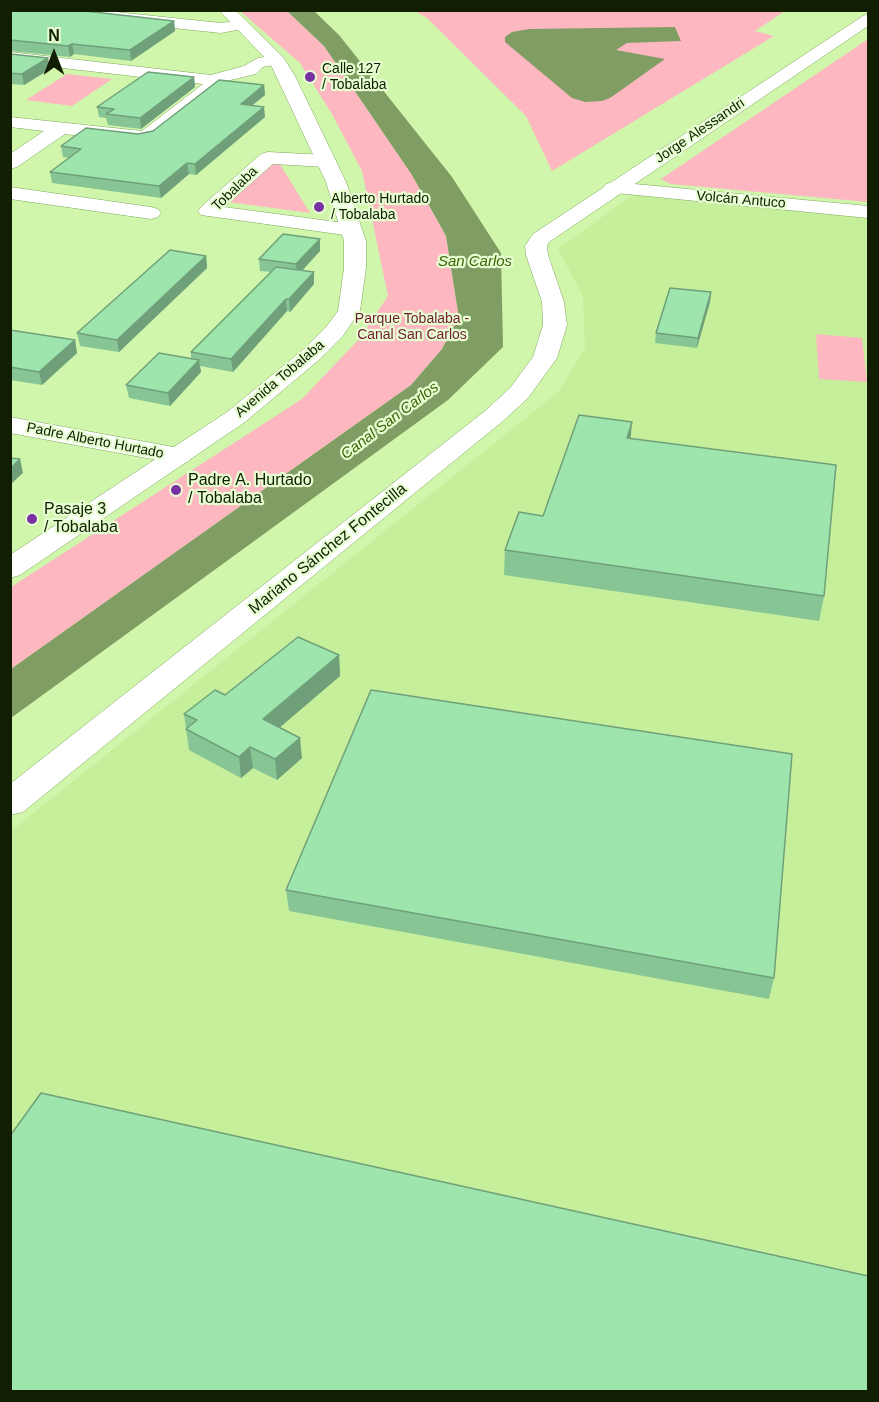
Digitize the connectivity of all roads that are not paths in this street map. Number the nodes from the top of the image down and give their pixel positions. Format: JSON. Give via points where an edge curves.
{"nodes":[{"id":1,"x":48,"y":10,"type":"edge"},
{"id":2,"x":234,"y":18,"type":"edge"},
{"id":3,"x":868,"y":19,"type":"edge"},
{"id":4,"x":10,"y":57,"type":"edge"},
{"id":5,"x":277,"y":60,"type":"junction"},
{"id":6,"x":211,"y":80,"type":"junction"},
{"id":7,"x":10,"y":122,"type":"edge"},
{"id":8,"x":60,"y":129,"type":"junction"},
{"id":9,"x":326,"y":161,"type":"junction"},
{"id":10,"x":10,"y":163,"type":"edge"},
{"id":11,"x":613,"y":188,"type":"junction"},
{"id":12,"x":10,"y":193,"type":"edge"},
{"id":13,"x":868,"y":212,"type":"edge"},
{"id":14,"x":151,"y":213,"type":"dead end"},
{"id":15,"x":352,"y":230,"type":"junction"},
{"id":16,"x":536,"y":246,"type":"joint"},
{"id":17,"x":10,"y":425,"type":"edge"},
{"id":18,"x":178,"y":456,"type":"junction"},
{"id":19,"x":10,"y":569,"type":"edge"},
{"id":20,"x":10,"y":803,"type":"edge"}],
"edges":[{"from":1,"to":2,"type":"street","via":[[221,28]]},
{"from":2,"to":5,"type":"street","name":"Avenida Tobalaba"},
{"from":3,"to":11,"type":"street","name":"Jorge Alessandri"},
{"from":4,"to":6,"type":"street"},
{"from":5,"to":6,"type":"street"},
{"from":5,"to":9,"type":"street","name":"Avenida Tobalaba"},
{"from":6,"to":8,"type":"street","via":[[214,83],[147,136],[132,138]]},
{"from":7,"to":8,"type":"street"},
{"from":8,"to":10,"type":"street"},
{"from":9,"to":15,"type":"street","name":"Avenida Tobalaba"},
{"from":9,"to":15,"type":"street","name":"Tobalaba","via":[[268,158],[208,211]]},
{"from":11,"to":13,"type":"street","name":"Volcán Antuco"},
{"from":11,"to":16,"type":"street","name":"Jorge Alessandri","via":[[549,231]]},
{"from":12,"to":14,"type":"street"},
{"from":15,"to":18,"type":"street","name":"Avenida Tobalaba","via":[[356,254],[349,311],[343,322],[293,372]]},
{"from":16,"to":20,"type":"street","name":"Mariano Sánchez Fontecilla","via":[[554,302],[555,325],[545,358],[519,393],[494,417]]},
{"from":17,"to":18,"type":"street","name":"Padre Alberto Hurtado"},
{"from":18,"to":19,"type":"street","name":"Avenida Tobalaba"}]}
